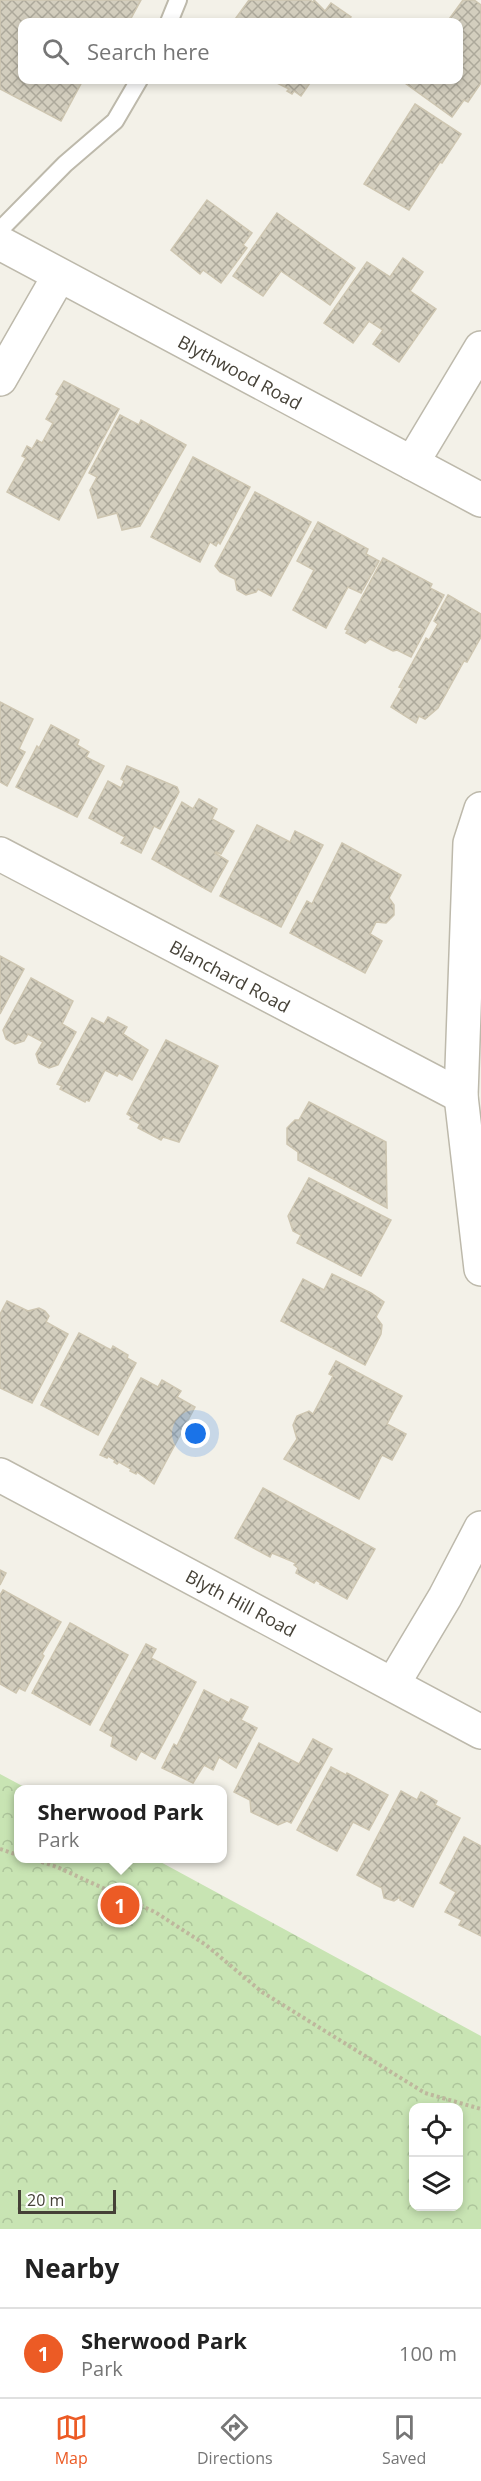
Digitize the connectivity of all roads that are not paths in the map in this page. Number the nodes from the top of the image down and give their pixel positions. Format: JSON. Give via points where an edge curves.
{"nodes":[{"id":1,"x":178,"y":0,"type":"edge"},
{"id":2,"x":171,"y":18,"type":"edge"},
{"id":3,"x":137,"y":84,"type":"edge"},
{"id":4,"x":0,"y":230,"type":"edge"},
{"id":5,"x":0,"y":243,"type":"edge"},
{"id":6,"x":59,"y":276,"type":"junction"},
{"id":7,"x":481,"y":348,"type":"edge"},
{"id":8,"x":0,"y":379,"type":"edge"},
{"id":9,"x":412,"y":463,"type":"junction"},
{"id":10,"x":481,"y":500,"type":"edge"},
{"id":11,"x":481,"y":809,"type":"edge"},
{"id":12,"x":0,"y":854,"type":"edge"},
{"id":13,"x":461,"y":1096,"type":"junction"},
{"id":14,"x":481,"y":1269,"type":"edge"},
{"id":15,"x":0,"y":1475,"type":"edge"},
{"id":16,"x":481,"y":1528,"type":"edge"},
{"id":17,"x":393,"y":1684,"type":"junction"},
{"id":18,"x":481,"y":1732,"type":"edge"}],
"edges":[{"from":1,"to":2,"type":"lane"},
{"from":3,"to":4,"type":"lane","via":[[115,121],[65,164]]},
{"from":5,"to":6,"type":"street","name":"Blythwood Road"},
{"from":6,"to":8,"type":"street"},
{"from":6,"to":9,"type":"street","name":"Blythwood Road"},
{"from":7,"to":9,"type":"street"},
{"from":9,"to":10,"type":"street","name":"Blythwood Road"},
{"from":11,"to":13,"type":"street","via":[[470,843]]},
{"from":12,"to":13,"type":"street","name":"Blanchard Road"},
{"from":13,"to":14,"type":"street"},
{"from":15,"to":17,"type":"street","name":"Blyth Hill Road"},
{"from":16,"to":17,"type":"street"},
{"from":17,"to":18,"type":"street","name":"Blyth Hill Road"}]}
